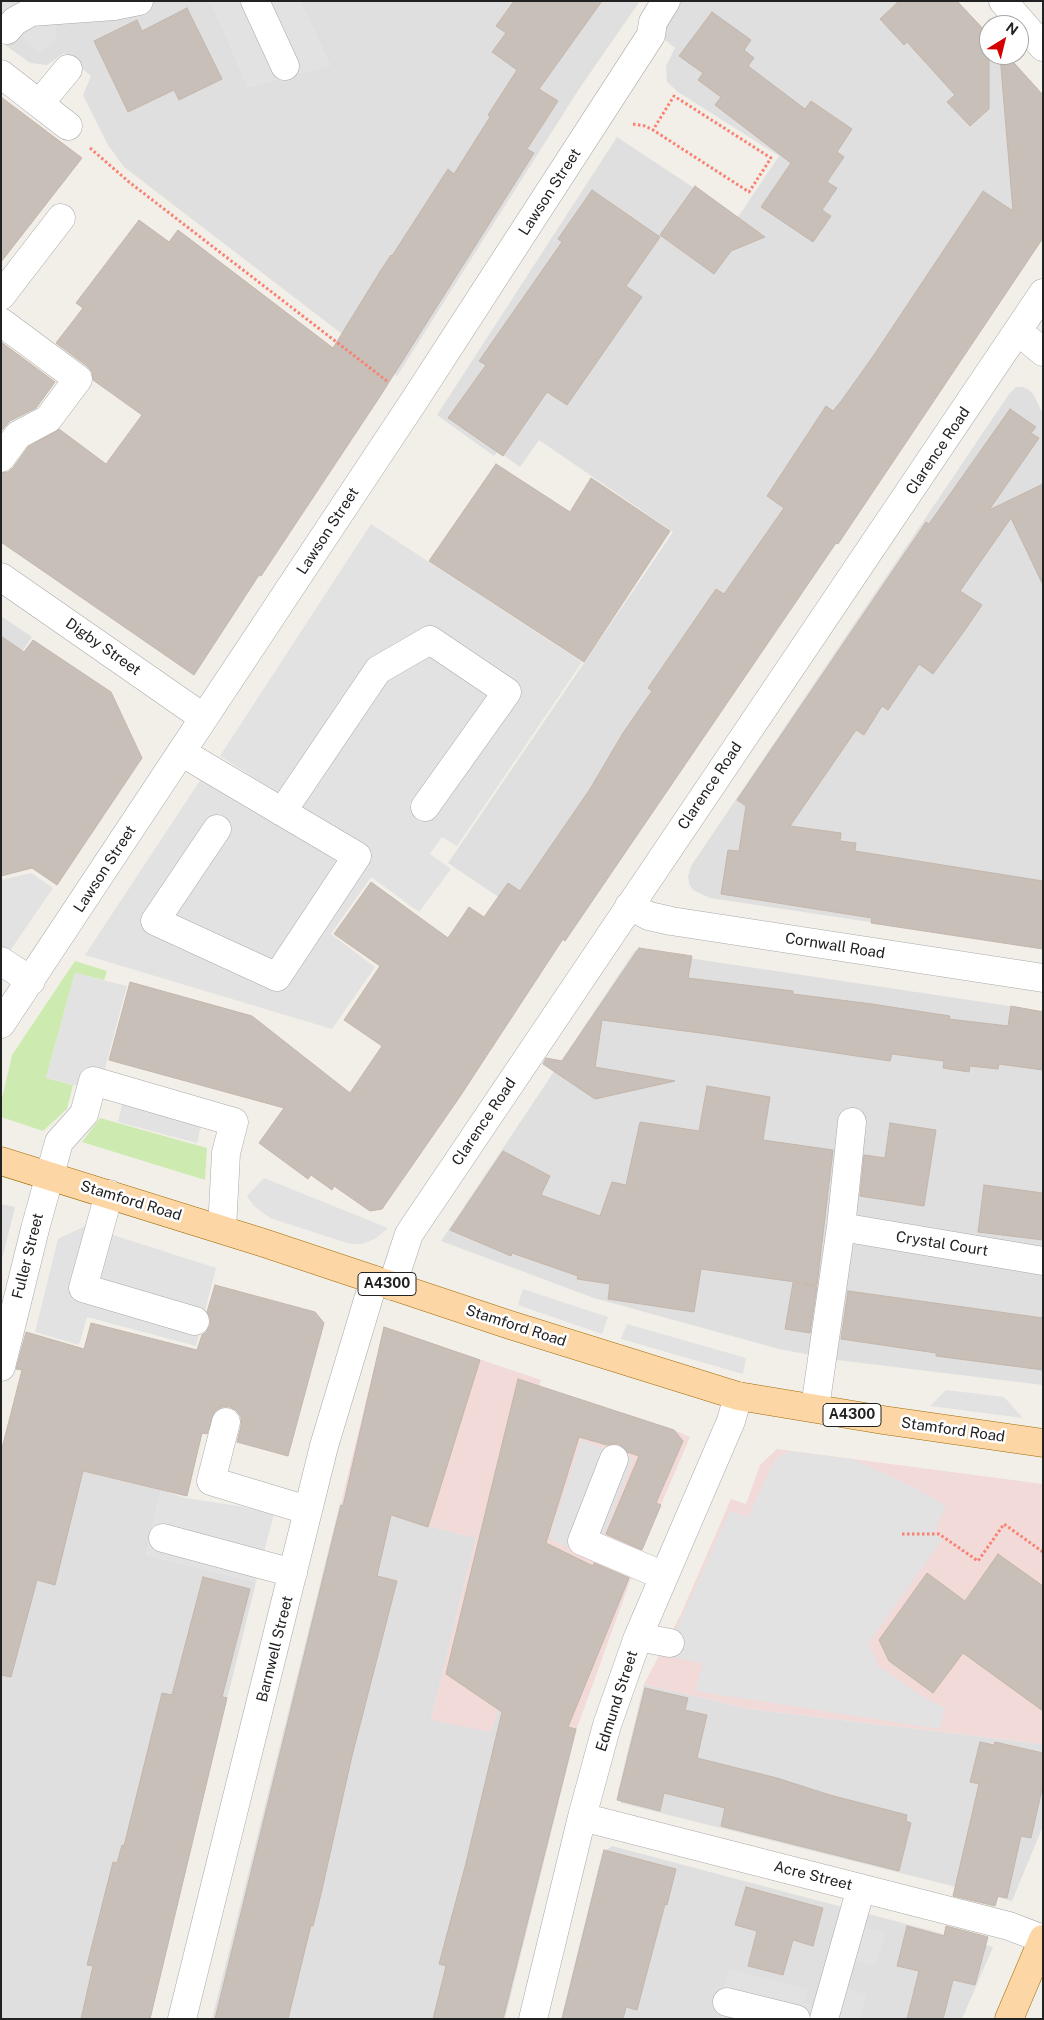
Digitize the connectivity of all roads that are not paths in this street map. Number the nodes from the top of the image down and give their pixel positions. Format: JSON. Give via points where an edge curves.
{"nodes":[{"id":1,"x":138,"y":1,"type":"edge"},
{"id":2,"x":255,"y":1,"type":"edge"},
{"id":3,"x":666,"y":1,"type":"edge"},
{"id":4,"x":1002,"y":1,"type":"edge"},
{"id":5,"x":1033,"y":18,"type":"edge"},
{"id":6,"x":7,"y":30,"type":"dead end"},
{"id":7,"x":1043,"y":47,"type":"edge"},
{"id":8,"x":285,"y":66,"type":"dead end"},
{"id":9,"x":68,"y":69,"type":"dead end"},
{"id":10,"x":1,"y":74,"type":"edge"},
{"id":11,"x":40,"y":103,"type":"junction"},
{"id":12,"x":68,"y":126,"type":"road end"},
{"id":13,"x":61,"y":218,"type":"dead end"},
{"id":14,"x":1043,"y":293,"type":"edge"},
{"id":15,"x":1,"y":296,"type":"edge"},
{"id":16,"x":1,"y":322,"type":"edge"},
{"id":17,"x":1018,"y":331,"type":"junction"},
{"id":18,"x":1043,"y":352,"type":"edge"},
{"id":19,"x":1,"y":458,"type":"edge"},
{"id":20,"x":1,"y":577,"type":"edge"},
{"id":21,"x":204,"y":718,"type":"junction"},
{"id":22,"x":181,"y":752,"type":"junction"},
{"id":23,"x":425,"y":807,"type":"dead end"},
{"id":24,"x":282,"y":812,"type":"junction"},
{"id":25,"x":217,"y":829,"type":"dead end"},
{"id":26,"x":629,"y":906,"type":"junction"},
{"id":27,"x":1,"y":961,"type":"edge"},
{"id":28,"x":1043,"y":978,"type":"edge"},
{"id":29,"x":31,"y":981,"type":"junction"},
{"id":30,"x":1,"y":1024,"type":"edge"},
{"id":31,"x":852,"y":1122,"type":"dead end"},
{"id":32,"x":1,"y":1161,"type":"edge"},
{"id":33,"x":49,"y":1176,"type":"junction"},
{"id":34,"x":109,"y":1194,"type":"junction"},
{"id":35,"x":841,"y":1227,"type":"junction"},
{"id":36,"x":222,"y":1229,"type":"junction"},
{"id":37,"x":1043,"y":1261,"type":"edge"},
{"id":38,"x":383,"y":1283,"type":"junction"},
{"id":39,"x":195,"y":1321,"type":"dead end"},
{"id":40,"x":2,"y":1363,"type":"edge"},
{"id":41,"x":738,"y":1396,"type":"junction"},
{"id":42,"x":815,"y":1408,"type":"junction"},
{"id":43,"x":226,"y":1422,"type":"dead end"},
{"id":44,"x":1043,"y":1443,"type":"edge"},
{"id":45,"x":614,"y":1459,"type":"dead end"},
{"id":46,"x":307,"y":1510,"type":"junction"},
{"id":47,"x":163,"y":1538,"type":"dead end"},
{"id":48,"x":293,"y":1573,"type":"junction"},
{"id":49,"x":664,"y":1576,"type":"junction"},
{"id":50,"x":638,"y":1637,"type":"junction"},
{"id":51,"x":670,"y":1643,"type":"dead end"},
{"id":52,"x":582,"y":1817,"type":"junction"},
{"id":53,"x":861,"y":1888,"type":"junction"},
{"id":54,"x":1043,"y":1939,"type":"edge"},
{"id":55,"x":727,"y":2002,"type":"dead end"},
{"id":56,"x":182,"y":2019,"type":"edge"},
{"id":57,"x":532,"y":2019,"type":"edge"},
{"id":58,"x":796,"y":2019,"type":"edge"},
{"id":59,"x":824,"y":2019,"type":"edge"},
{"id":60,"x":1009,"y":2019,"type":"edge"}],
"edges":[{"from":1,"to":6,"type":"street","via":[[114,6],[31,12]]},
{"from":2,"to":8,"type":"street"},
{"from":3,"to":21,"type":"street","name":"Lawson Street","via":[[653,22],[651,35],[598,118]]},
{"from":4,"to":5,"type":"street"},
{"from":5,"to":7,"type":"street"},
{"from":9,"to":11,"type":"street"},
{"from":10,"to":11,"type":"street"},
{"from":11,"to":12,"type":"street"},
{"from":13,"to":15,"type":"street"},
{"from":14,"to":17,"type":"street","name":"Clarence Road"},
{"from":16,"to":19,"type":"street","via":[[78,379],[48,419],[18,435]]},
{"from":17,"to":18,"type":"street"},
{"from":17,"to":26,"type":"street","name":"Clarence Road"},
{"from":20,"to":21,"type":"street","name":"Digby Street"},
{"from":21,"to":22,"type":"street","name":"Lawson Street"},
{"from":22,"to":24,"type":"street"},
{"from":22,"to":29,"type":"street","name":"Lawson Street"},
{"from":23,"to":24,"type":"street","via":[[507,692],[430,640],[378,670]]},
{"from":24,"to":25,"type":"street","via":[[357,856],[277,977],[154,921]]},
{"from":26,"to":28,"type":"street","name":"Cornwall Road","via":[[649,916],[671,920]]},
{"from":26,"to":38,"type":"street","name":"Clarence Road","via":[[409,1234]]},
{"from":27,"to":29,"type":"street"},
{"from":29,"to":30,"type":"street","name":"Lawson Street"},
{"from":31,"to":35,"type":"street"},
{"from":32,"to":33,"type":"main road","name":"Stamford Road","number":"A4300"},
{"from":33,"to":34,"type":"main road","name":"Stamford Road","number":"A4300"},
{"from":33,"to":36,"type":"street","name":"Fuller Street","via":[[59,1142],[84,1114],[93,1082],[234,1122],[226,1153]]},
{"from":33,"to":40,"type":"street","name":"Fuller Street"},
{"from":34,"to":36,"type":"main road","name":"Stamford Road","number":"A4300"},
{"from":34,"to":39,"type":"street","via":[[83,1288]]},
{"from":35,"to":37,"type":"street","name":"Crystal Court"},
{"from":35,"to":42,"type":"street"},
{"from":36,"to":38,"type":"main road","name":"Stamford Road","number":"A4300"},
{"from":38,"to":41,"type":"main road","name":"Stamford Road","number":"A4300"},
{"from":38,"to":46,"type":"street","name":"Barnwell Street","via":[[324,1446]]},
{"from":41,"to":42,"type":"main road","name":"Stamford Road","number":"A4300"},
{"from":41,"to":49,"type":"street","name":"Edmund Street","via":[[731,1421]]},
{"from":42,"to":44,"type":"main road","name":"Stamford Road","number":"A4300"},
{"from":43,"to":46,"type":"street","via":[[211,1481]]},
{"from":45,"to":49,"type":"street","via":[[582,1542]]},
{"from":46,"to":48,"type":"street","name":"Barnwell Street"},
{"from":47,"to":48,"type":"street"},
{"from":48,"to":56,"type":"street","name":"Barnwell Street"},
{"from":49,"to":50,"type":"street","name":"Edmund Street"},
{"from":50,"to":51,"type":"street"},
{"from":50,"to":52,"type":"street","name":"Edmund Street","via":[[606,1726]]},
{"from":52,"to":53,"type":"street","name":"Acre Street"},
{"from":52,"to":57,"type":"street","name":"Edmund Street"},
{"from":53,"to":54,"type":"street","name":"Acre Street","via":[[1009,1926]]},
{"from":53,"to":59,"type":"street"},
{"from":54,"to":60,"type":"main road"},
{"from":55,"to":58,"type":"street"}]}
